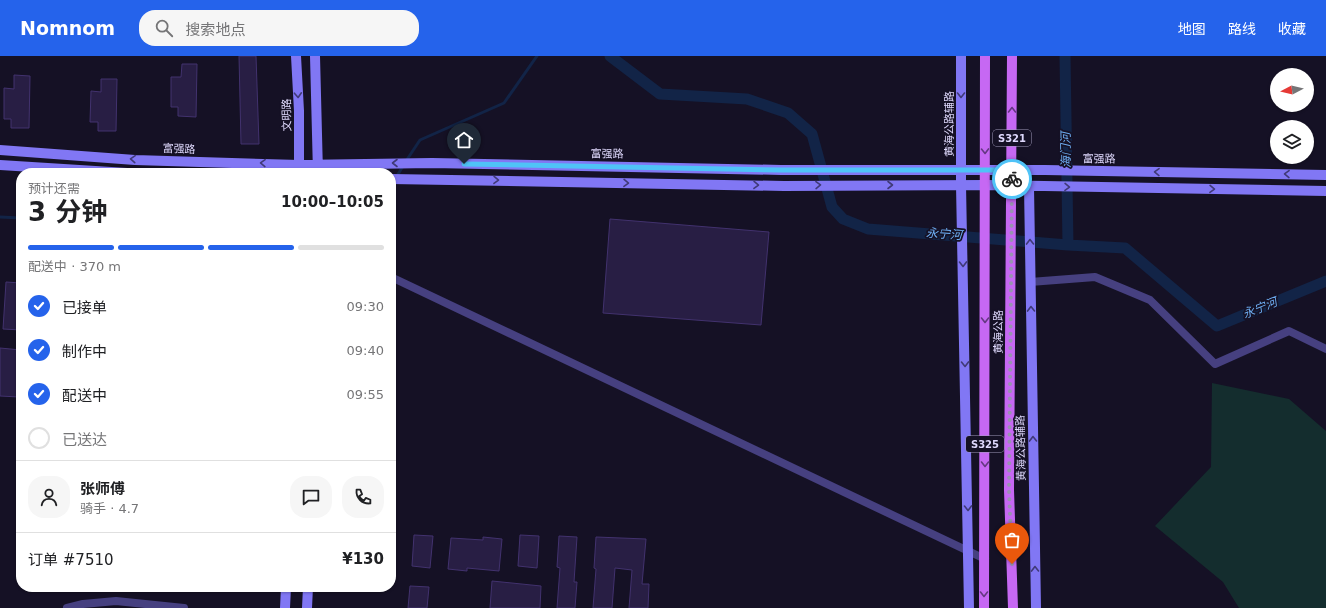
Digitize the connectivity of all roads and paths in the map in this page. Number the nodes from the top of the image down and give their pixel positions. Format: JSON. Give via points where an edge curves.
{"nodes":[{"id":1,"x":296,"y":56,"type":"edge"},
{"id":2,"x":315,"y":56,"type":"edge"},
{"id":3,"x":961,"y":56,"type":"edge"},
{"id":4,"x":985,"y":56,"type":"edge"},
{"id":5,"x":1012,"y":56,"type":"edge"},
{"id":6,"x":0,"y":150,"type":"edge"},
{"id":7,"x":0,"y":165,"type":"edge"},
{"id":8,"x":48,"y":168,"type":"edge"},
{"id":9,"x":281,"y":168,"type":"edge"},
{"id":10,"x":299,"y":168,"type":"edge"},
{"id":11,"x":318,"y":168,"type":"edge"},
{"id":12,"x":961,"y":170,"type":"junction"},
{"id":13,"x":986,"y":170,"type":"junction"},
{"id":14,"x":1012,"y":170,"type":"junction"},
{"id":15,"x":1326,"y":175,"type":"edge"},
{"id":16,"x":396,"y":179,"type":"edge"},
{"id":17,"x":961,"y":185,"type":"junction"},
{"id":18,"x":986,"y":185,"type":"junction"},
{"id":19,"x":1012,"y":186,"type":"junction"},
{"id":20,"x":1029,"y":187,"type":"junction"},
{"id":21,"x":1326,"y":191,"type":"edge"},
{"id":22,"x":984,"y":218,"type":"joint"},
{"id":23,"x":1011,"y":219,"type":"joint"},
{"id":24,"x":396,"y":280,"type":"edge"},
{"id":25,"x":1030,"y":282,"type":"junction"},
{"id":26,"x":1326,"y":349,"type":"edge"},
{"id":27,"x":969,"y":551,"type":"junction"},
{"id":28,"x":985,"y":559,"type":"junction"},
{"id":29,"x":286,"y":592,"type":"edge"},
{"id":30,"x":308,"y":592,"type":"edge"},
{"id":31,"x":66,"y":608,"type":"edge"},
{"id":32,"x":184,"y":608,"type":"edge"},
{"id":33,"x":285,"y":608,"type":"edge"},
{"id":34,"x":307,"y":608,"type":"edge"},
{"id":35,"x":969,"y":608,"type":"edge"},
{"id":36,"x":984,"y":608,"type":"edge"},
{"id":37,"x":1013,"y":608,"type":"edge"},
{"id":38,"x":1036,"y":608,"type":"edge"}],
"edges":[{"from":1,"to":10,"type":"main road","name":"文明路","one_way":true},
{"from":2,"to":11,"type":"main road"},
{"from":3,"to":12,"type":"main road","name":"黄海公路辅路","one_way":true},
{"from":4,"to":13,"type":"main road","name":"黄海公路","number":"S321","one_way":true},
{"from":14,"to":5,"type":"main road","name":"黄海公路","number":"S321","one_way":true},
{"from":9,"to":6,"type":"main road","name":"富强路","one_way":true},
{"from":7,"to":8,"type":"main road"},
{"from":12,"to":11,"type":"main road","name":"富强路","one_way":true,"via":[[781,170],[432,163],[358,163]]},
{"from":12,"to":13,"type":"main road","name":"富强路"},
{"from":12,"to":17,"type":"main road","name":"黄海公路辅路"},
{"from":13,"to":14,"type":"main road","name":"富强路"},
{"from":13,"to":18,"type":"main road","name":"黄海公路","number":"S321"},
{"from":15,"to":14,"type":"main road","name":"富强路","one_way":true},
{"from":14,"to":19,"type":"main road","name":"黄海公路","number":"S321"},
{"from":14,"to":20,"type":"main road"},
{"from":16,"to":17,"type":"main road","one_way":true,"via":[[784,186]]},
{"from":17,"to":18,"type":"main road"},
{"from":17,"to":27,"type":"main road","name":"黄海公路辅路","one_way":true},
{"from":18,"to":19,"type":"main road"},
{"from":18,"to":22,"type":"main road","name":"黄海公路","number":"S321"},
{"from":19,"to":20,"type":"main road"},
{"from":19,"to":23,"type":"main road","name":"黄海公路","number":"S321"},
{"from":20,"to":21,"type":"main road","one_way":true},
{"from":25,"to":20,"type":"main road","name":"黄海公路辅路","one_way":true},
{"from":22,"to":28,"type":"main road","name":"黄海公路","number":"S325","one_way":true},
{"from":23,"to":37,"type":"main road","name":"黄海公路","number":"S325","via":[[1009,490]]},
{"from":24,"to":27,"type":"street"},
{"from":25,"to":26,"type":"street","via":[[1095,277],[1150,300],[1215,364],[1289,331]]},
{"from":38,"to":25,"type":"main road","name":"黄海公路辅路","one_way":true},
{"from":27,"to":28,"type":"street"},
{"from":27,"to":35,"type":"main road"},
{"from":28,"to":36,"type":"main road","name":"黄海公路","number":"S325","one_way":true},
{"from":29,"to":33,"type":"main road"},
{"from":30,"to":34,"type":"main road"},
{"from":31,"to":32,"type":"street","via":[[116,601]]}]}
